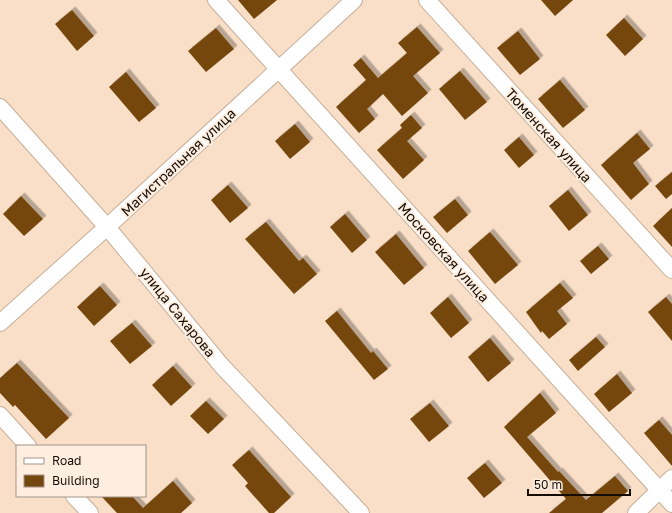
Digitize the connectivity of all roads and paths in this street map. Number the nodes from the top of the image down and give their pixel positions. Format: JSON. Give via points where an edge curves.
{"nodes":[{"id":1,"x":216,"y":0,"type":"edge"},
{"id":2,"x":354,"y":0,"type":"edge"},
{"id":3,"x":427,"y":0,"type":"edge"},
{"id":4,"x":279,"y":69,"type":"junction"},
{"id":5,"x":0,"y":107,"type":"edge"},
{"id":6,"x":108,"y":227,"type":"junction"},
{"id":7,"x":672,"y":270,"type":"edge"},
{"id":8,"x":0,"y":323,"type":"edge"},
{"id":9,"x":0,"y":415,"type":"edge"},
{"id":10,"x":27,"y":445,"type":"edge"},
{"id":11,"x":672,"y":478,"type":"edge"},
{"id":12,"x":660,"y":491,"type":"junction"},
{"id":13,"x":75,"y":497,"type":"edge"},
{"id":14,"x":672,"y":504,"type":"edge"},
{"id":15,"x":90,"y":513,"type":"edge"},
{"id":16,"x":361,"y":513,"type":"edge"},
{"id":17,"x":636,"y":513,"type":"edge"}],
"edges":[{"from":1,"to":4,"type":"street","name":"Московская улица"},
{"from":2,"to":4,"type":"street","name":"Магистральная улица"},
{"from":3,"to":7,"type":"street","name":"Тюменская улица"},
{"from":4,"to":6,"type":"street","name":"Магистральная улица"},
{"from":4,"to":12,"type":"street","name":"Московская улица"},
{"from":5,"to":6,"type":"street","name":"улица Сахарова"},
{"from":6,"to":8,"type":"street","name":"Магистральная улица"},
{"from":6,"to":16,"type":"street","name":"улица Сахарова","via":[[216,359]]},
{"from":9,"to":10,"type":"street"},
{"from":11,"to":12,"type":"street"},
{"from":12,"to":14,"type":"street","name":"Московская улица"},
{"from":12,"to":17,"type":"street"},
{"from":13,"to":15,"type":"street"}]}
